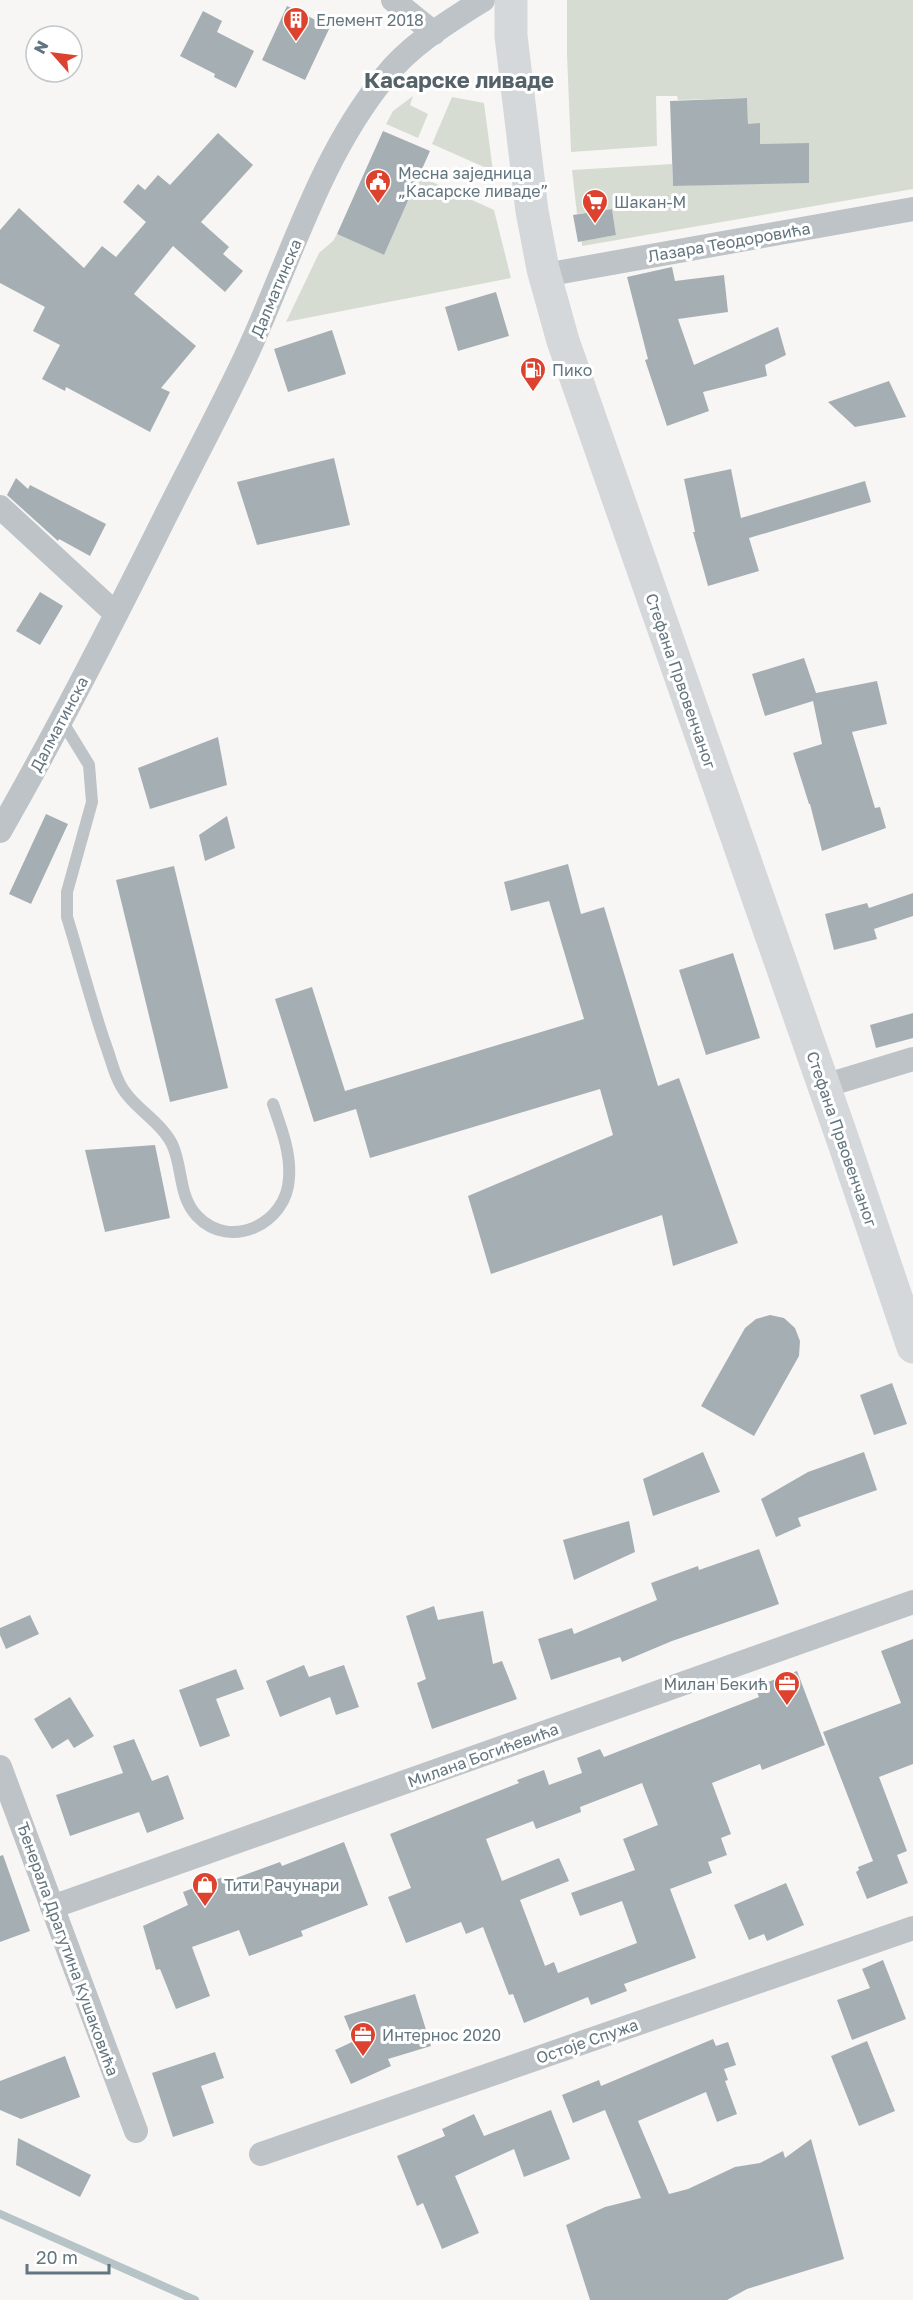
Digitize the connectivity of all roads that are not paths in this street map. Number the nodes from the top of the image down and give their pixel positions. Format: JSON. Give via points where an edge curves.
{"nodes":[{"id":1,"x":393,"y":0,"type":"edge"},
{"id":2,"x":483,"y":0,"type":"edge"},
{"id":3,"x":511,"y":0,"type":"edge"},
{"id":4,"x":434,"y":33,"type":"junction"},
{"id":5,"x":913,"y":209,"type":"edge"},
{"id":6,"x":545,"y":276,"type":"junction"},
{"id":7,"x":0,"y":507,"type":"edge"},
{"id":8,"x":116,"y":614,"type":"junction"},
{"id":9,"x":62,"y":721,"type":"junction"},
{"id":10,"x":0,"y":831,"type":"edge"},
{"id":11,"x":913,"y":1059,"type":"edge"},
{"id":12,"x":824,"y":1086,"type":"junction"},
{"id":13,"x":273,"y":1104,"type":"dead end"},
{"id":14,"x":913,"y":1347,"type":"edge"},
{"id":15,"x":913,"y":1602,"type":"edge"},
{"id":16,"x":0,"y":1767,"type":"edge"},
{"id":17,"x":52,"y":1907,"type":"junction"},
{"id":18,"x":913,"y":1928,"type":"edge"},
{"id":19,"x":136,"y":2131,"type":"dead end"},
{"id":20,"x":261,"y":2154,"type":"dead end"}],
"edges":[{"from":1,"to":4,"type":"street"},
{"from":2,"to":4,"type":"street","name":"Далматинска"},
{"from":3,"to":6,"type":"street","name":"Стефана Првовенчаног","via":[[532,211]]},
{"from":4,"to":8,"type":"street","name":"Далматинска","via":[[408,51],[383,78],[346,134],[245,357]]},
{"from":5,"to":6,"type":"street","name":"Лазара Теодоровића"},
{"from":6,"to":12,"type":"street","name":"Стефана Првовенчаног","via":[[574,372]]},
{"from":7,"to":8,"type":"street"},
{"from":8,"to":9,"type":"street","name":"Далматинска"},
{"from":9,"to":10,"type":"street","name":"Далматинска"},
{"from":9,"to":13,"type":"lane","via":[[89,765],[92,802],[68,892],[67,917],[119,1083],[172,1143],[186,1199],[197,1216],[211,1226],[230,1233],[249,1230],[275,1214],[286,1198],[290,1180],[288,1153]]},
{"from":11,"to":12,"type":"street"},
{"from":12,"to":14,"type":"street","name":"Стефана Првовенчаног"},
{"from":15,"to":17,"type":"street","name":"Милана Богићевића"},
{"from":16,"to":17,"type":"street","name":"Ђенерала Драгутина Кушаковића"},
{"from":17,"to":19,"type":"street","name":"Ђенерала Драгутина Кушаковића"},
{"from":18,"to":20,"type":"street","name":"Остоје Спужа"}]}
